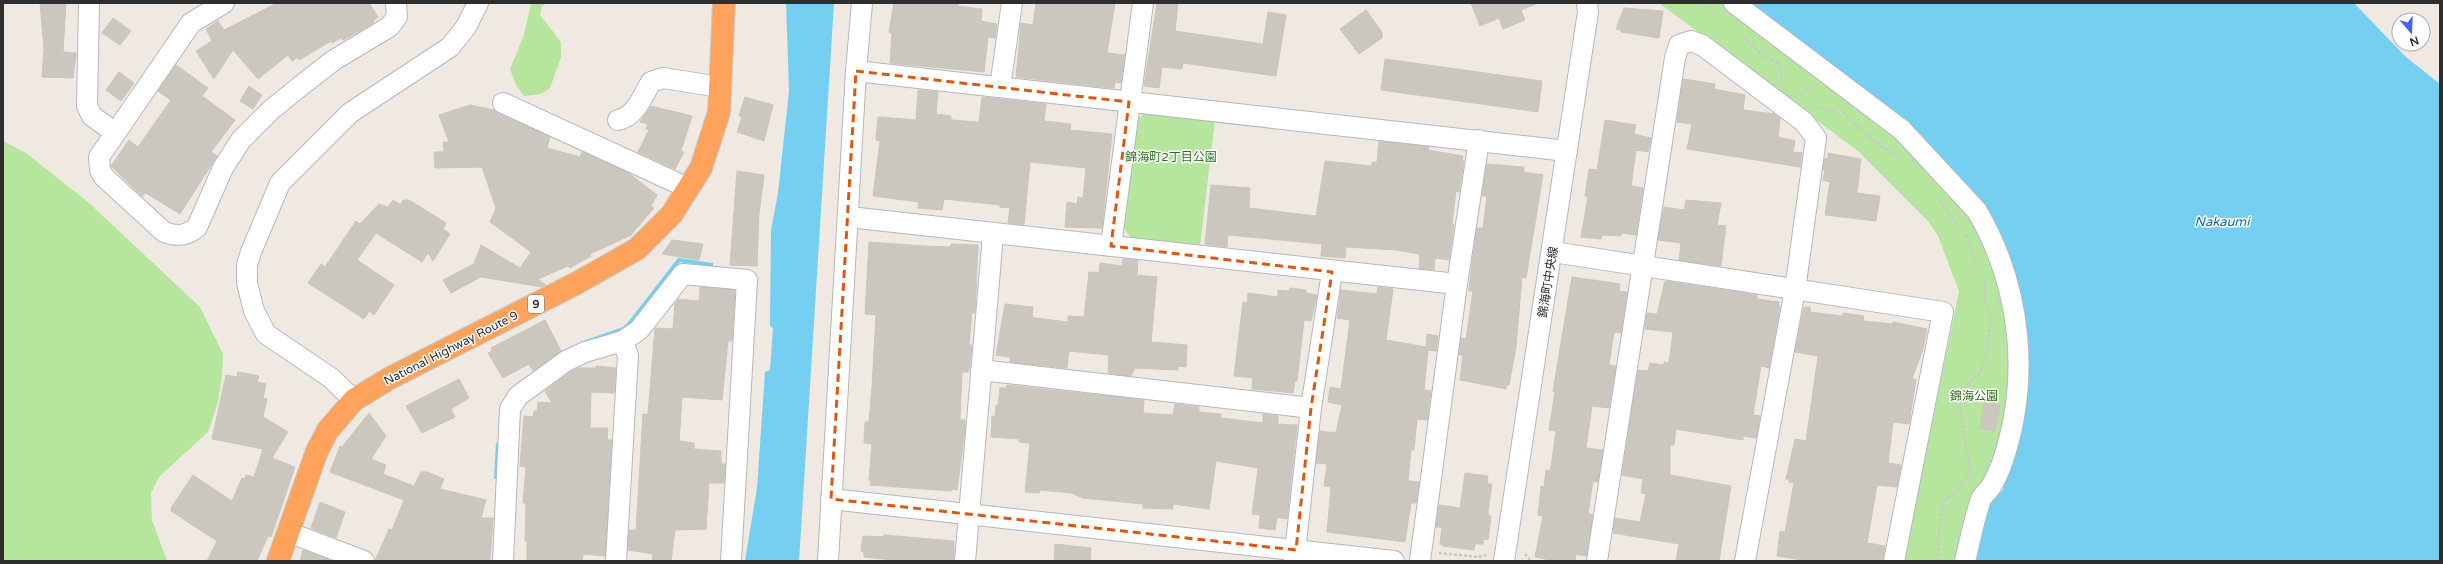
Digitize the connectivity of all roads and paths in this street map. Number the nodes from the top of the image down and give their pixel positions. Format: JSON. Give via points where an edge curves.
{"nodes":[{"id":1,"x":89,"y":3,"type":"edge"},
{"id":2,"x":224,"y":3,"type":"edge"},
{"id":3,"x":396,"y":3,"type":"edge"},
{"id":4,"x":478,"y":3,"type":"edge"},
{"id":5,"x":724,"y":3,"type":"edge"},
{"id":6,"x":862,"y":3,"type":"edge"},
{"id":7,"x":1012,"y":3,"type":"edge"},
{"id":8,"x":1143,"y":3,"type":"edge"},
{"id":9,"x":1587,"y":3,"type":"edge"},
{"id":10,"x":1703,"y":3,"type":"edge"},
{"id":11,"x":1728,"y":10,"type":"edge"},
{"id":12,"x":1740,"y":32,"type":"dead end"},
{"id":13,"x":1779,"y":63,"type":"junction"},
{"id":14,"x":1783,"y":65,"type":"dead end"},
{"id":15,"x":856,"y":71,"type":"junction"},
{"id":16,"x":1786,"y":83,"type":"dead end"},
{"id":17,"x":720,"y":87,"type":"junction"},
{"id":18,"x":1000,"y":87,"type":"junction"},
{"id":19,"x":1797,"y":92,"type":"dead end"},
{"id":20,"x":1807,"y":99,"type":"dead end"},
{"id":21,"x":1835,"y":101,"type":"dead end"},
{"id":22,"x":1129,"y":102,"type":"junction"},
{"id":23,"x":502,"y":103,"type":"dead end"},
{"id":24,"x":1814,"y":104,"type":"dead end"},
{"id":25,"x":1839,"y":106,"type":"junction"},
{"id":26,"x":618,"y":120,"type":"dead end"},
{"id":27,"x":114,"y":132,"type":"junction"},
{"id":28,"x":1479,"y":140,"type":"junction"},
{"id":29,"x":1567,"y":151,"type":"junction"},
{"id":30,"x":1904,"y":160,"type":"dead end"},
{"id":31,"x":688,"y":188,"type":"junction"},
{"id":32,"x":1938,"y":198,"type":"dead end"},
{"id":33,"x":848,"y":217,"type":"junction"},
{"id":34,"x":993,"y":234,"type":"junction"},
{"id":35,"x":1111,"y":246,"type":"junction"},
{"id":36,"x":1553,"y":252,"type":"junction"},
{"id":37,"x":1644,"y":265,"type":"junction"},
{"id":38,"x":1332,"y":272,"type":"junction"},
{"id":39,"x":1457,"y":284,"type":"junction"},
{"id":40,"x":1795,"y":290,"type":"junction"},
{"id":41,"x":623,"y":341,"type":"junction"},
{"id":42,"x":981,"y":370,"type":"junction"},
{"id":43,"x":354,"y":400,"type":"junction"},
{"id":44,"x":1311,"y":408,"type":"junction"},
{"id":45,"x":832,"y":499,"type":"junction"},
{"id":46,"x":968,"y":514,"type":"junction"},
{"id":47,"x":288,"y":532,"type":"junction"},
{"id":48,"x":1295,"y":555,"type":"edge"},
{"id":49,"x":278,"y":561,"type":"edge"},
{"id":50,"x":364,"y":561,"type":"edge"},
{"id":51,"x":503,"y":561,"type":"edge"},
{"id":52,"x":616,"y":561,"type":"edge"},
{"id":53,"x":731,"y":561,"type":"edge"},
{"id":54,"x":828,"y":561,"type":"edge"},
{"id":55,"x":965,"y":561,"type":"edge"},
{"id":56,"x":1394,"y":561,"type":"edge"},
{"id":57,"x":1420,"y":561,"type":"edge"},
{"id":58,"x":1504,"y":561,"type":"edge"},
{"id":59,"x":1597,"y":561,"type":"edge"},
{"id":60,"x":1745,"y":561,"type":"edge"},
{"id":61,"x":1894,"y":561,"type":"edge"},
{"id":62,"x":1938,"y":561,"type":"edge"},
{"id":63,"x":1965,"y":561,"type":"edge"}],
"edges":[{"from":1,"to":27,"type":"street","via":[[87,106],[92,116]]},
{"from":2,"to":27,"type":"street","via":[[191,23]]},
{"from":3,"to":27,"type":"street","via":[[397,17],[389,26],[334,60],[271,110],[241,140],[223,168],[202,220],[192,232],[174,236],[164,232],[104,177],[98,163],[99,157]]},
{"from":4,"to":43,"type":"street","via":[[466,27],[450,47],[350,113],[280,184],[249,259],[247,283],[254,311],[266,334],[331,378]]},
{"from":5,"to":17,"type":"highway","name":"National Highway Route 9","number":"9"},
{"from":6,"to":15,"type":"street"},
{"from":7,"to":18,"type":"street"},
{"from":8,"to":22,"type":"street"},
{"from":9,"to":29,"type":"street","name":"錦海町中央線","via":[[1588,12]]},
{"from":10,"to":11,"type":"path"},
{"from":11,"to":63,"type":"street","via":[[1902,130],[1960,191],[1985,225],[2012,298],[2018,330],[2018,380],[2011,429],[2001,465],[1994,481],[1981,497]]},
{"from":12,"to":13,"type":"path","via":[[1763,56]]},
{"from":13,"to":14,"type":"path"},
{"from":13,"to":16,"type":"path","via":[[1781,79]]},
{"from":15,"to":18,"type":"street"},
{"from":15,"to":33,"type":"street"},
{"from":17,"to":26,"type":"street","via":[[663,78],[651,82],[633,112]]},
{"from":17,"to":31,"type":"highway","name":"National Highway Route 9","number":"9","via":[[719,112],[701,168]]},
{"from":18,"to":22,"type":"street"},
{"from":19,"to":20,"type":"path"},
{"from":21,"to":25,"type":"path"},
{"from":22,"to":28,"type":"street"},
{"from":22,"to":35,"type":"street"},
{"from":23,"to":31,"type":"street"},
{"from":24,"to":25,"type":"path","via":[[1827,112]]},
{"from":25,"to":30,"type":"path","via":[[1863,132],[1884,149]]},
{"from":28,"to":29,"type":"street"},
{"from":28,"to":39,"type":"street"},
{"from":29,"to":36,"type":"street","name":"錦海町中央線"},
{"from":31,"to":43,"type":"highway","name":"National Highway Route 9","number":"9","via":[[672,214],[637,249],[578,283],[390,378]]},
{"from":32,"to":62,"type":"path","via":[[1951,217],[1964,229],[1975,261],[1982,269],[1985,302],[1991,317],[1988,355],[1980,373],[1962,392],[1961,417],[1971,473],[1959,489],[1945,500],[1939,526]]},
{"from":33,"to":34,"type":"street"},
{"from":33,"to":45,"type":"street"},
{"from":34,"to":35,"type":"street"},
{"from":34,"to":42,"type":"street"},
{"from":35,"to":38,"type":"street"},
{"from":36,"to":37,"type":"street"},
{"from":36,"to":58,"type":"street","name":"錦海町中央線"},
{"from":37,"to":40,"type":"street"},
{"from":37,"to":40,"type":"street","via":[[1675,58],[1679,45],[1691,41],[1702,46],[1804,122],[1814,134],[1816,146]]},
{"from":37,"to":59,"type":"street"},
{"from":38,"to":39,"type":"street"},
{"from":38,"to":44,"type":"street"},
{"from":39,"to":57,"type":"street"},
{"from":40,"to":60,"type":"street"},
{"from":40,"to":61,"type":"street","via":[[1943,312]]},
{"from":41,"to":51,"type":"street","via":[[585,352],[566,361],[518,396],[510,409]]},
{"from":41,"to":52,"type":"street","via":[[628,356]]},
{"from":41,"to":53,"type":"street","via":[[639,330],[683,274],[747,280]]},
{"from":42,"to":44,"type":"street"},
{"from":42,"to":46,"type":"street"},
{"from":43,"to":47,"type":"highway","name":"National Highway Route 9","number":"9","via":[[328,430],[317,451]]},
{"from":44,"to":48,"type":"street"},
{"from":45,"to":46,"type":"street"},
{"from":45,"to":54,"type":"street"},
{"from":46,"to":48,"type":"street"},
{"from":46,"to":55,"type":"street"},
{"from":47,"to":49,"type":"highway","name":"National Highway Route 9","number":"9"},
{"from":47,"to":50,"type":"street"},
{"from":48,"to":56,"type":"street"}]}
